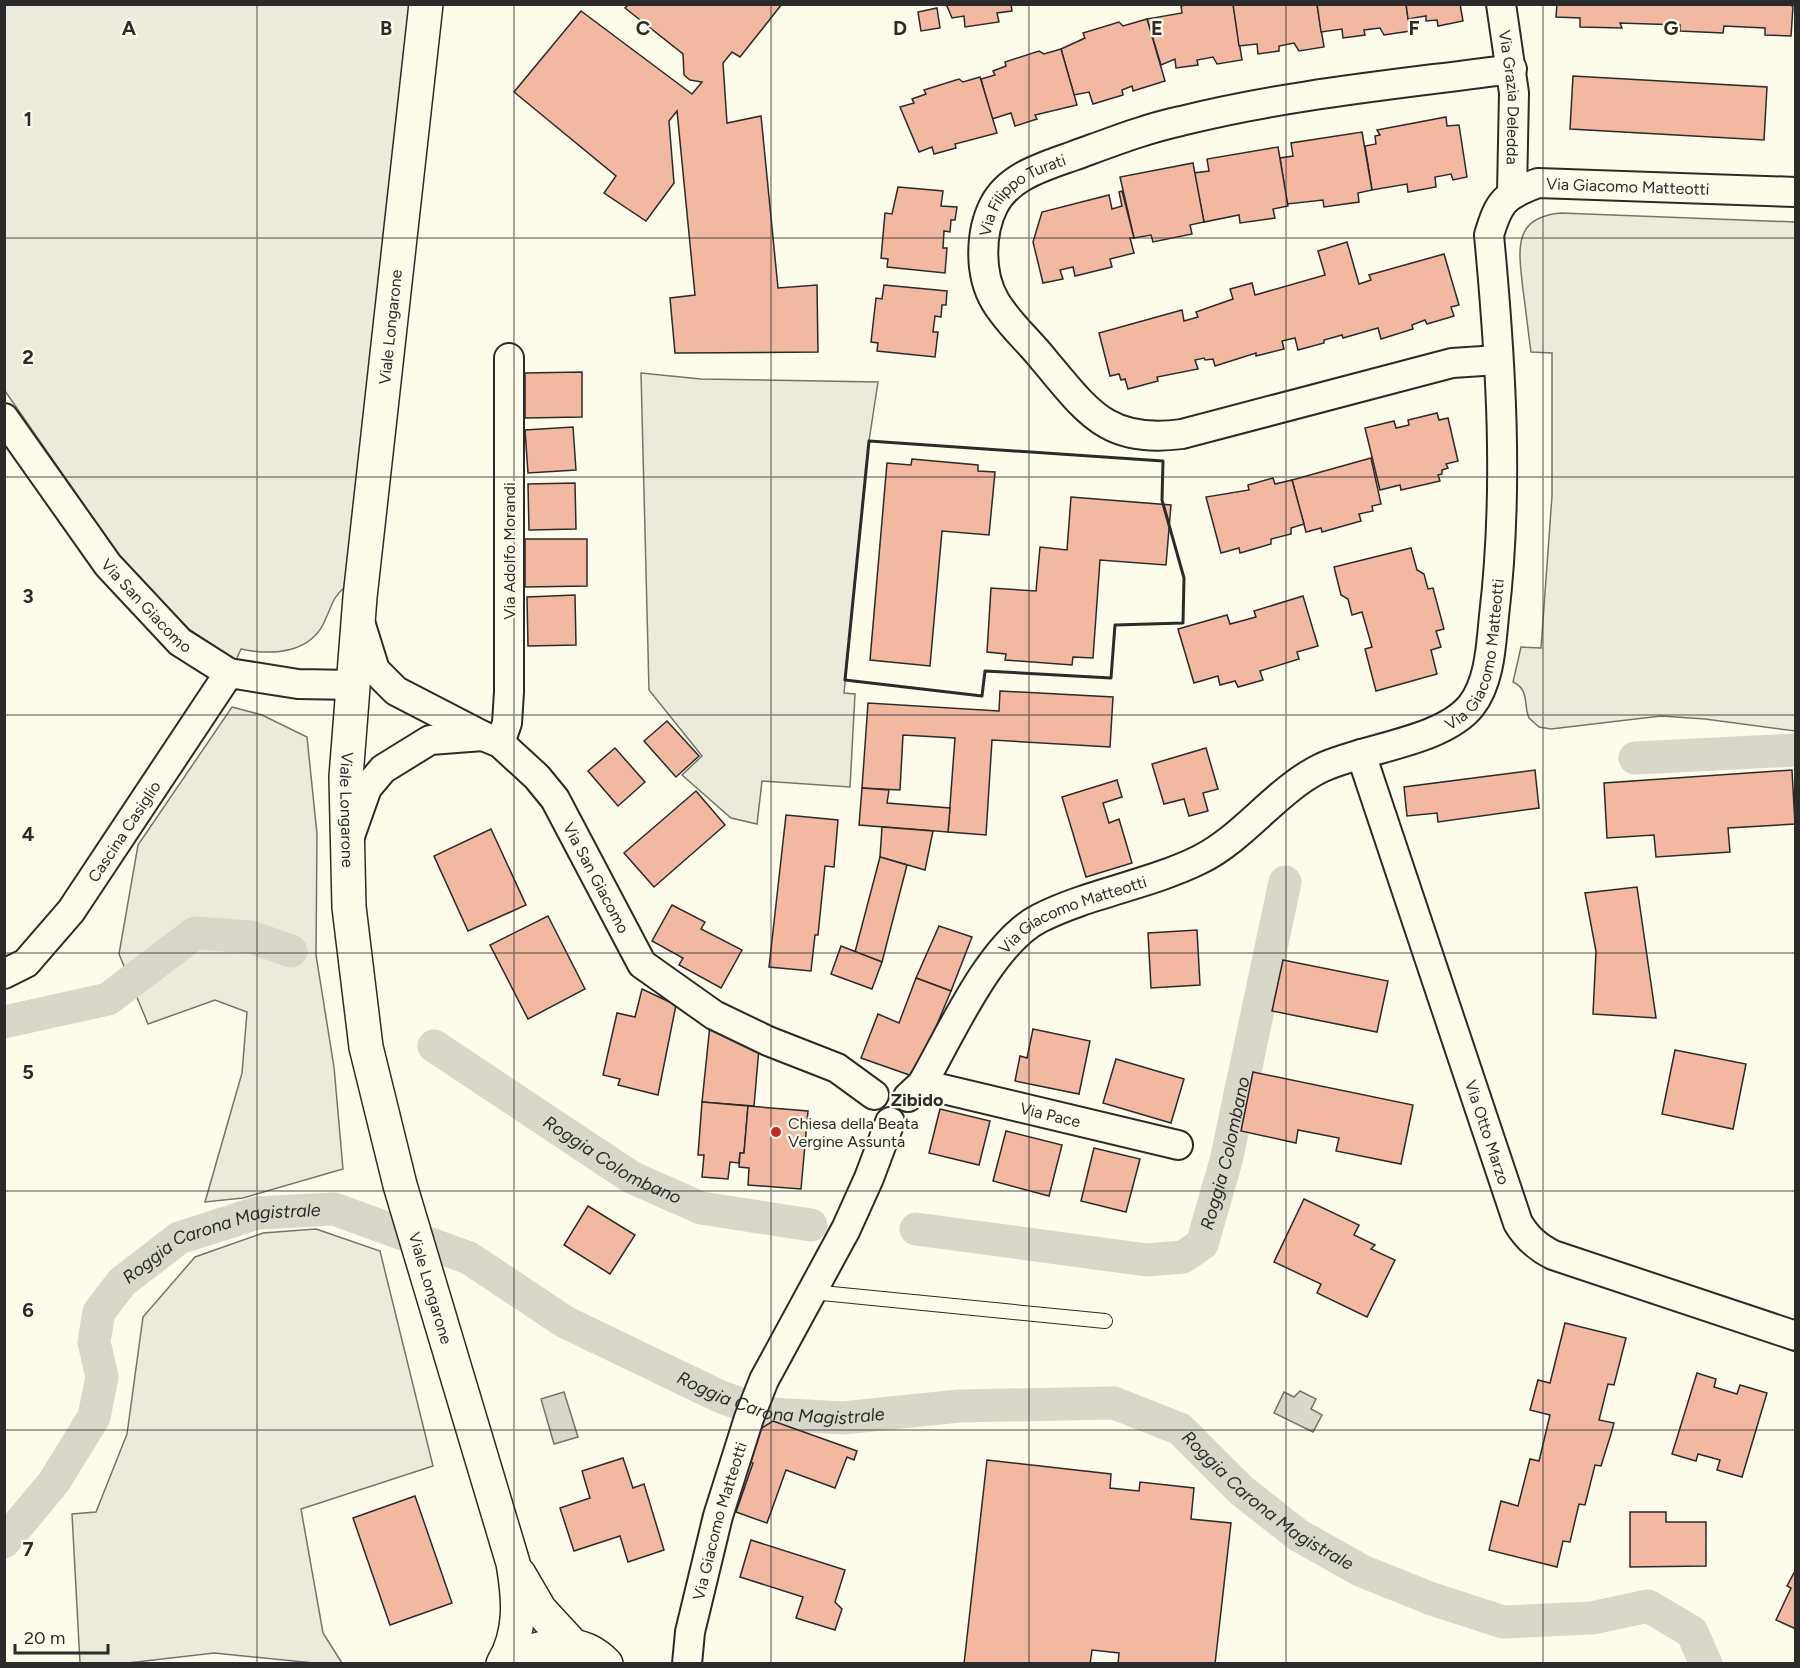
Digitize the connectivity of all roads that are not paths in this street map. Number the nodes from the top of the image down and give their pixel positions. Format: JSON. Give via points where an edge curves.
{"nodes":[{"id":1,"x":426,"y":4,"type":"edge"},
{"id":2,"x":1501,"y":4,"type":"edge"},
{"id":3,"x":1512,"y":69,"type":"junction"},
{"id":4,"x":1512,"y":192,"type":"junction"},
{"id":5,"x":1796,"y":192,"type":"edge"},
{"id":6,"x":509,"y":358,"type":"dead end"},
{"id":7,"x":1498,"y":360,"type":"junction"},
{"id":8,"x":4,"y":418,"type":"edge"},
{"id":9,"x":360,"y":622,"type":"junction"},
{"id":10,"x":229,"y":673,"type":"junction"},
{"id":11,"x":354,"y":685,"type":"junction"},
{"id":12,"x":492,"y":739,"type":"junction"},
{"id":13,"x":1361,"y":754,"type":"junction"},
{"id":14,"x":347,"y":843,"type":"junction"},
{"id":15,"x":4,"y":974,"type":"edge"},
{"id":16,"x":916,"y":1090,"type":"junction"},
{"id":17,"x":874,"y":1095,"type":"junction"},
{"id":18,"x":890,"y":1122,"type":"junction"},
{"id":19,"x":1178,"y":1145,"type":"dead end"},
{"id":20,"x":813,"y":1292,"type":"junction"},
{"id":21,"x":1106,"y":1321,"type":"dead end"},
{"id":22,"x":1796,"y":1336,"type":"edge"},
{"id":23,"x":513,"y":1563,"type":"junction"},
{"id":24,"x":574,"y":1647,"type":"junction"},
{"id":25,"x":610,"y":1663,"type":"edge"},
{"id":26,"x":503,"y":1664,"type":"edge"},
{"id":27,"x":508,"y":1664,"type":"edge"},
{"id":28,"x":687,"y":1664,"type":"edge"}],
"edges":[{"from":1,"to":9,"type":"main road","name":"Viale Longarone"},
{"from":2,"to":3,"type":"street","name":"Via Grazia Deledda"},
{"from":3,"to":4,"type":"street","name":"Via Grazia Deledda"},
{"from":3,"to":7,"type":"street","name":"Via Filippo Turati","via":[[1231,110],[1125,137],[1035,170],[1011,184],[995,202],[984,247],[986,276],[995,301],[1082,405],[1104,424],[1127,434],[1152,438],[1182,434],[1442,365]]},
{"from":4,"to":5,"type":"street","name":"Via Giacomo Matteotti","via":[[1538,183]]},
{"from":4,"to":7,"type":"street","name":"Via Giacomo Matteotti","via":[[1495,216],[1489,236]]},
{"from":6,"to":12,"type":"street","name":"Via Adolfo Morandi","via":[[507,723]]},
{"from":7,"to":13,"type":"street","name":"Via Giacomo Matteotti","via":[[1504,454],[1498,587],[1487,669],[1472,705],[1457,718],[1435,732]]},
{"from":8,"to":10,"type":"street","name":"Via San Giacomo","via":[[108,565],[180,642]]},
{"from":9,"to":11,"type":"main road","name":"Viale Longarone"},
{"from":9,"to":12,"type":"street","name":"Via San Giacomo","via":[[375,670],[396,691]]},
{"from":10,"to":11,"type":"street","name":"Via San Giacomo","via":[[298,684]]},
{"from":10,"to":15,"type":"street","name":"Cascina Casiglio","via":[[71,911],[26,963]]},
{"from":11,"to":14,"type":"main road","name":"Viale Longarone","via":[[346,777]]},
{"from":12,"to":14,"type":"street","via":[[430,740],[383,768],[368,788]]},
{"from":12,"to":17,"type":"street","name":"Via San Giacomo","via":[[537,777],[555,799],[642,964],[714,1015],[837,1068]]},
{"from":13,"to":16,"type":"street","name":"Via Giacomo Matteotti","via":[[1320,769],[1201,860],[1071,905],[1038,919],[1018,933],[981,981]]},
{"from":13,"to":22,"type":"street","name":"Via Otto Marzo","via":[[1525,1235],[1553,1255]]},
{"from":14,"to":23,"type":"main road","name":"Viale Longarone","via":[[349,907],[366,1047],[400,1185]]},
{"from":16,"to":17,"type":"street","via":[[882,1086]]},
{"from":16,"to":18,"type":"street","via":[[904,1117]]},
{"from":16,"to":19,"type":"street","name":"Via Pace"},
{"from":17,"to":18,"type":"street","via":[[874,1113]]},
{"from":18,"to":20,"type":"street","name":"Via Giacomo Matteotti","via":[[860,1198]]},
{"from":20,"to":21,"type":"lane"},
{"from":20,"to":28,"type":"street","name":"Via Giacomo Matteotti","via":[[764,1380],[749,1418],[718,1516],[690,1632]]},
{"from":23,"to":24,"type":"main road","name":"Viale Longarone","via":[[540,1610]]},
{"from":23,"to":26,"type":"main road","name":"Viale Longarone","via":[[518,1616],[512,1648]]},
{"from":24,"to":25,"type":"main road"},
{"from":24,"to":27,"type":"main road","via":[[536,1648]]}]}
